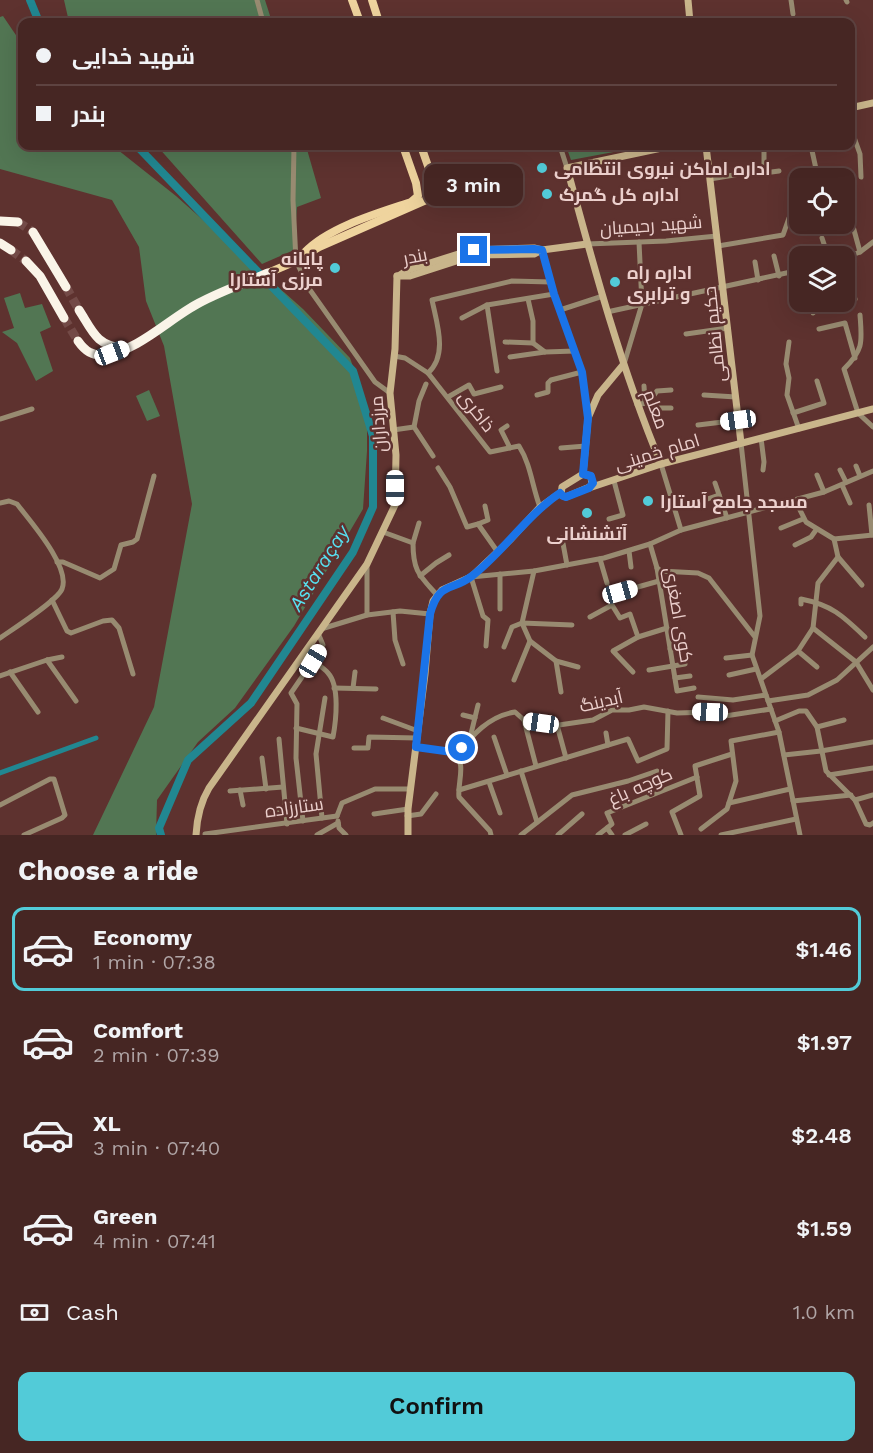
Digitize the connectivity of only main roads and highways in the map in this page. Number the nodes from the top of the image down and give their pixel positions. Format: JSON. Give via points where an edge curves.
{"nodes":[{"id":1,"x":352,"y":0,"type":"edge"},
{"id":2,"x":372,"y":0,"type":"edge"},
{"id":3,"x":359,"y":18,"type":"edge"},
{"id":4,"x":378,"y":18,"type":"edge"},
{"id":5,"x":404,"y":150,"type":"edge"},
{"id":6,"x":423,"y":150,"type":"edge"},
{"id":7,"x":0,"y":221,"type":"edge"},
{"id":8,"x":18,"y":222,"type":"tunnel mouth"},
{"id":9,"x":33,"y":232,"type":"tunnel mouth"},
{"id":10,"x":0,"y":243,"type":"edge"},
{"id":11,"x":11,"y":250,"type":"tunnel mouth"},
{"id":12,"x":26,"y":261,"type":"tunnel mouth"},
{"id":13,"x":296,"y":261,"type":"junction"},
{"id":14,"x":268,"y":273,"type":"joint"},
{"id":15,"x":66,"y":287,"type":"tunnel mouth"},
{"id":16,"x":79,"y":310,"type":"tunnel mouth"},
{"id":17,"x":64,"y":318,"type":"tunnel mouth"},
{"id":18,"x":78,"y":341,"type":"tunnel mouth"},
{"id":19,"x":125,"y":348,"type":"junction"}],
"edges":[{"from":1,"to":3,"type":"main road"},
{"from":2,"to":4,"type":"main road"},
{"from":5,"to":13,"type":"main road","via":[[418,196],[314,242]]},
{"from":6,"to":13,"type":"main road","via":[[435,186],[433,197]]},
{"from":7,"to":8,"type":"highway"},
{"from":9,"to":15,"type":"highway"},
{"from":10,"to":11,"type":"highway"},
{"from":12,"to":17,"type":"highway","via":[[40,276]]},
{"from":13,"to":14,"type":"main road"},
{"from":14,"to":19,"type":"highway","via":[[199,303]]},
{"from":16,"to":19,"type":"highway","via":[[107,346]]},
{"from":18,"to":19,"type":"highway","via":[[96,355]]}]}
